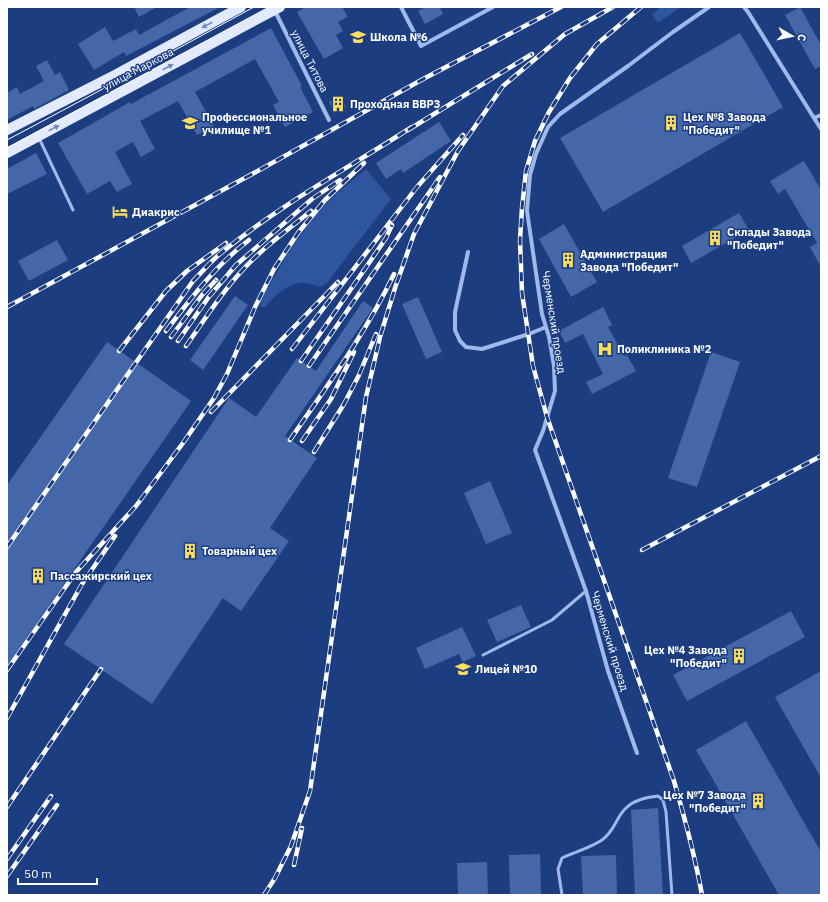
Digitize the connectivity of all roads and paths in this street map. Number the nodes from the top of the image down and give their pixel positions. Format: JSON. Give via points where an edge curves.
{"nodes":[{"id":1,"x":241,"y":7,"type":"edge"},
{"id":2,"x":401,"y":7,"type":"edge"},
{"id":3,"x":493,"y":7,"type":"edge"},
{"id":4,"x":710,"y":7,"type":"edge"},
{"id":5,"x":744,"y":7,"type":"edge"},
{"id":6,"x":277,"y":8,"type":"edge"},
{"id":7,"x":821,"y":114,"type":"edge"},
{"id":8,"x":814,"y":118,"type":"junction"},
{"id":9,"x":329,"y":120,"type":"dead end"},
{"id":10,"x":821,"y":129,"type":"edge"},
{"id":11,"x":7,"y":130,"type":"edge"},
{"id":12,"x":38,"y":136,"type":"junction"},
{"id":13,"x":7,"y":153,"type":"edge"},
{"id":14,"x":73,"y":210,"type":"dead end"},
{"id":15,"x":468,"y":252,"type":"dead end"},
{"id":16,"x":546,"y":327,"type":"junction"},
{"id":17,"x":586,"y":591,"type":"junction"},
{"id":18,"x":483,"y":655,"type":"dead end"},
{"id":19,"x":636,"y":753,"type":"dead end"},
{"id":20,"x":562,"y":895,"type":"edge"},
{"id":21,"x":672,"y":895,"type":"edge"}],
"edges":[{"from":1,"to":11,"type":"main road","name":"улица Маркова","one_way":true},
{"from":2,"to":3,"type":"street","via":[[421,46]]},
{"from":4,"to":16,"type":"street","name":"Черменский проезд","via":[[576,101],[548,127],[530,175],[528,211]]},
{"from":5,"to":8,"type":"street"},
{"from":6,"to":9,"type":"street","name":"улица Титова"},
{"from":12,"to":6,"type":"main road","name":"улица Маркова","one_way":true},
{"from":7,"to":8,"type":"street"},
{"from":8,"to":10,"type":"street"},
{"from":12,"to":13,"type":"main road","name":"улица Маркова"},
{"from":12,"to":14,"type":"lane"},
{"from":15,"to":16,"type":"street","via":[[455,312],[455,330],[466,348],[482,349]]},
{"from":16,"to":17,"type":"street","name":"Черменский проезд","via":[[554,366],[555,391],[535,450]]},
{"from":17,"to":18,"type":"lane","via":[[552,620]]},
{"from":17,"to":19,"type":"street","name":"Черменский проезд","via":[[608,671]]},
{"from":20,"to":21,"type":"lane","via":[[558,869],[562,858],[603,840],[613,830],[625,808],[635,801],[658,796],[663,800],[666,812]]}]}
